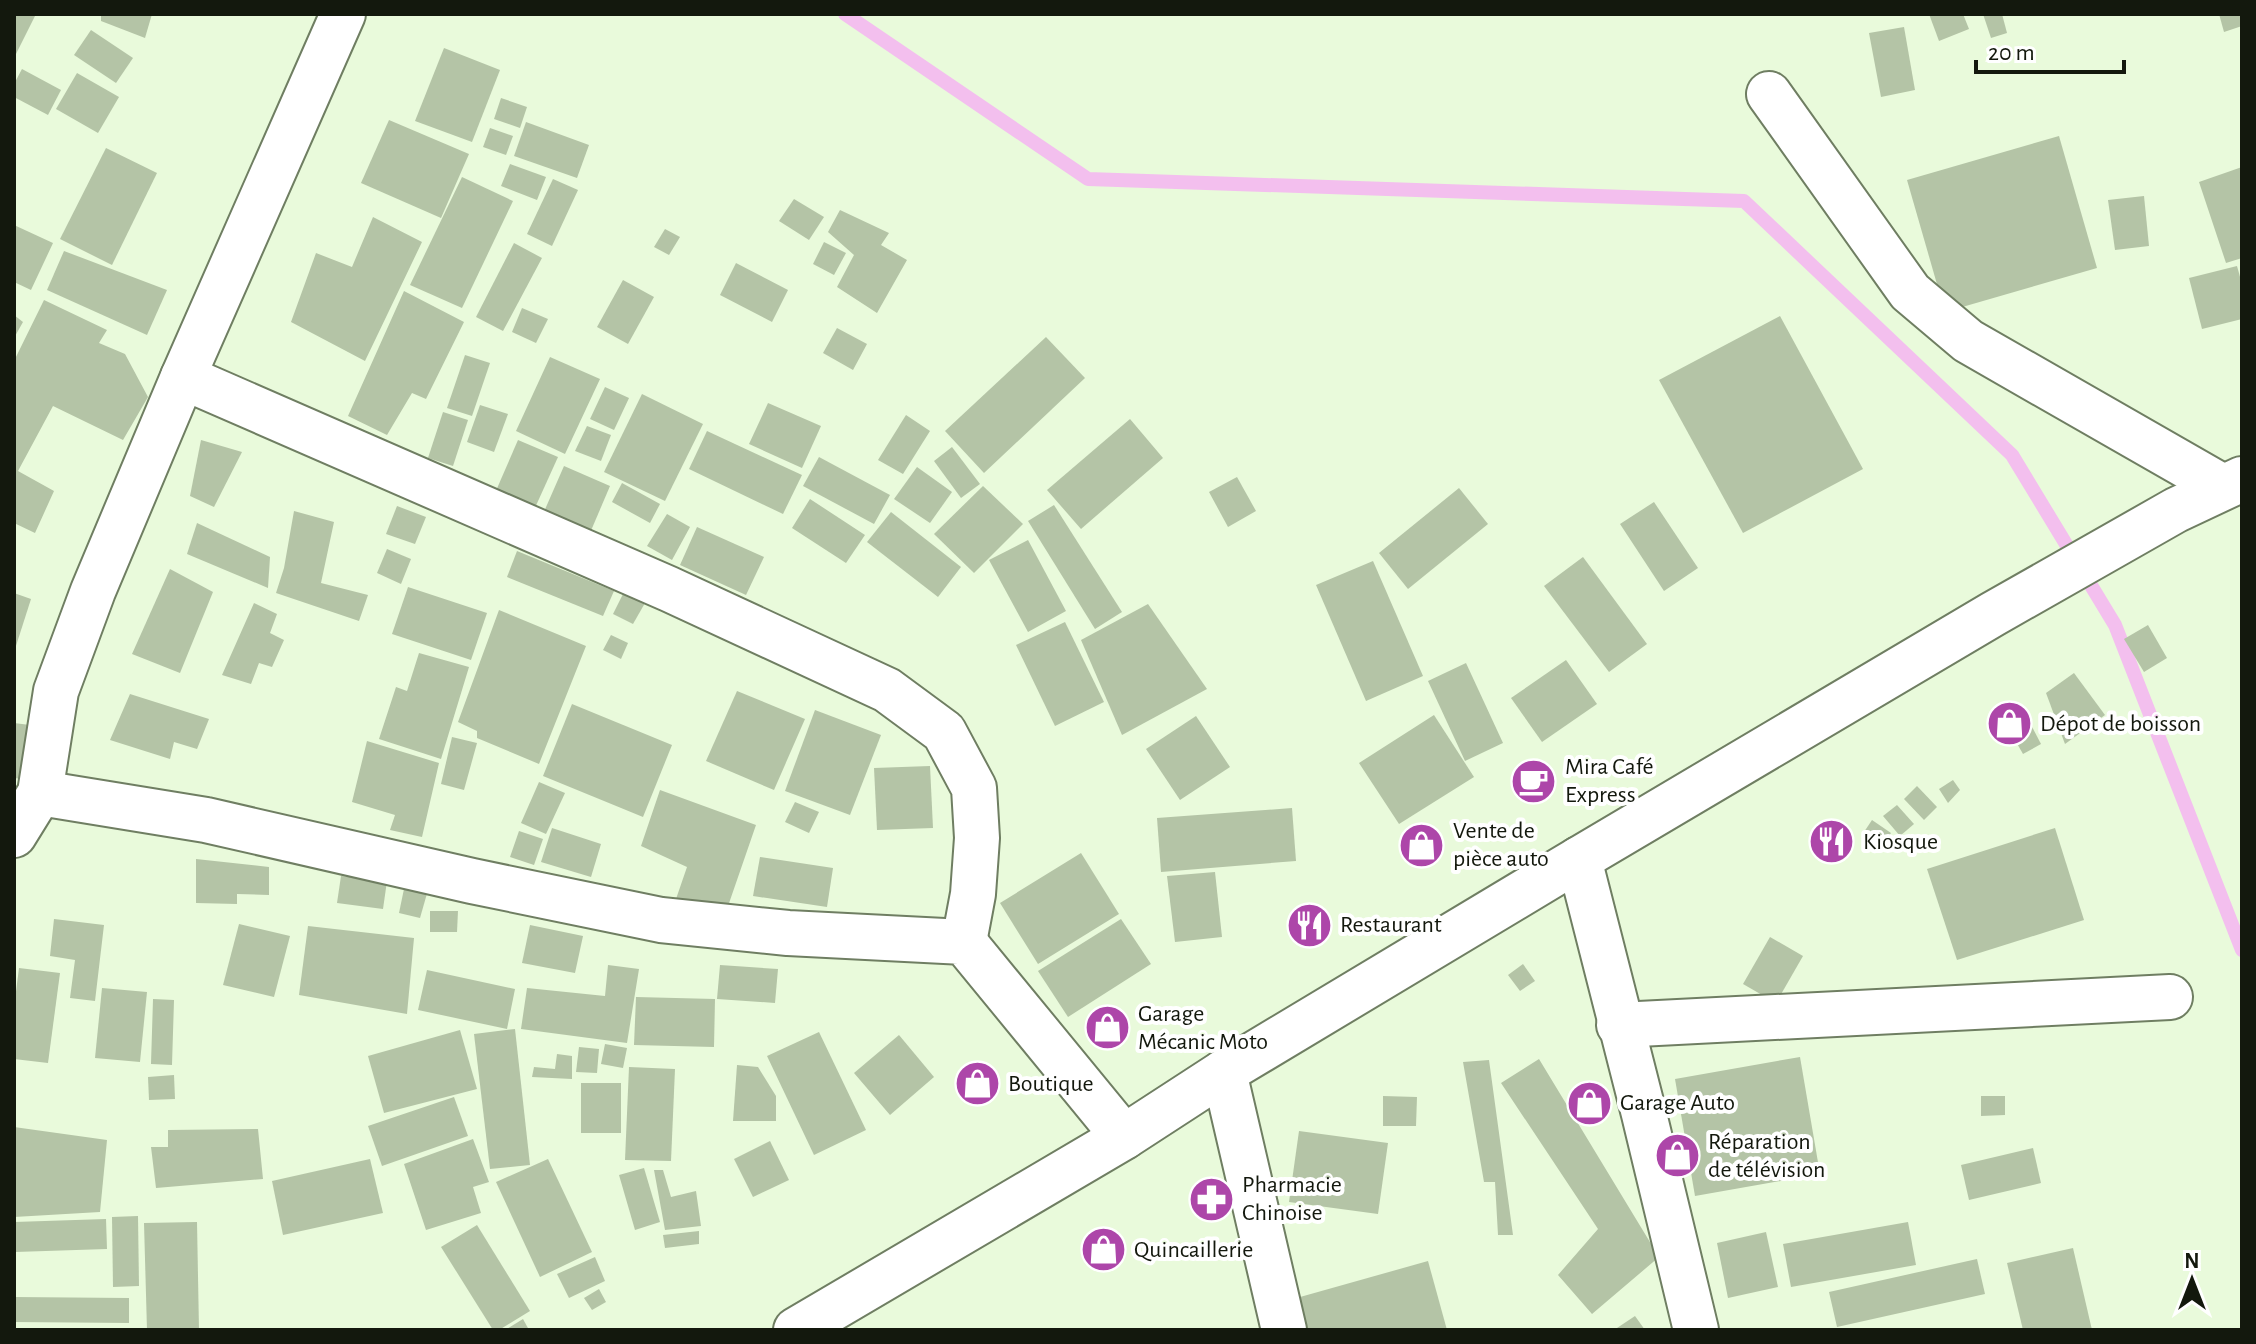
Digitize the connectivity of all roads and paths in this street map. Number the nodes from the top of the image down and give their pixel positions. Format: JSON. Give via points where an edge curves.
{"nodes":[{"id":1,"x":343,"y":14,"type":"edge"},
{"id":2,"x":1769,"y":94,"type":"dead end"},
{"id":3,"x":183,"y":377,"type":"junction"},
{"id":4,"x":2232,"y":483,"type":"edge"},
{"id":5,"x":40,"y":793,"type":"junction"},
{"id":6,"x":14,"y":835,"type":"edge"},
{"id":7,"x":1579,"y":859,"type":"junction"},
{"id":8,"x":964,"y":942,"type":"junction"},
{"id":9,"x":2170,"y":997,"type":"dead end"},
{"id":10,"x":1619,"y":1025,"type":"junction"},
{"id":11,"x":1224,"y":1072,"type":"junction"},
{"id":12,"x":1124,"y":1137,"type":"junction"},
{"id":13,"x":796,"y":1330,"type":"edge"},
{"id":14,"x":1284,"y":1330,"type":"edge"},
{"id":15,"x":1696,"y":1330,"type":"edge"}],
"edges":[{"from":1,"to":3,"type":"street"},
{"from":2,"to":4,"type":"street","via":[[1910,292],[1968,341]]},
{"from":3,"to":5,"type":"street","via":[[56,691]]},
{"from":3,"to":8,"type":"street","via":[[887,690],[944,732],[974,788],[977,838]]},
{"from":4,"to":7,"type":"street","via":[[1993,614]]},
{"from":5,"to":6,"type":"street"},
{"from":5,"to":8,"type":"street","via":[[206,820],[661,920]]},
{"from":7,"to":10,"type":"street"},
{"from":7,"to":11,"type":"street"},
{"from":8,"to":12,"type":"street"},
{"from":9,"to":10,"type":"street"},
{"from":10,"to":15,"type":"street"},
{"from":11,"to":12,"type":"street"},
{"from":11,"to":14,"type":"street"},
{"from":12,"to":13,"type":"street"}]}
